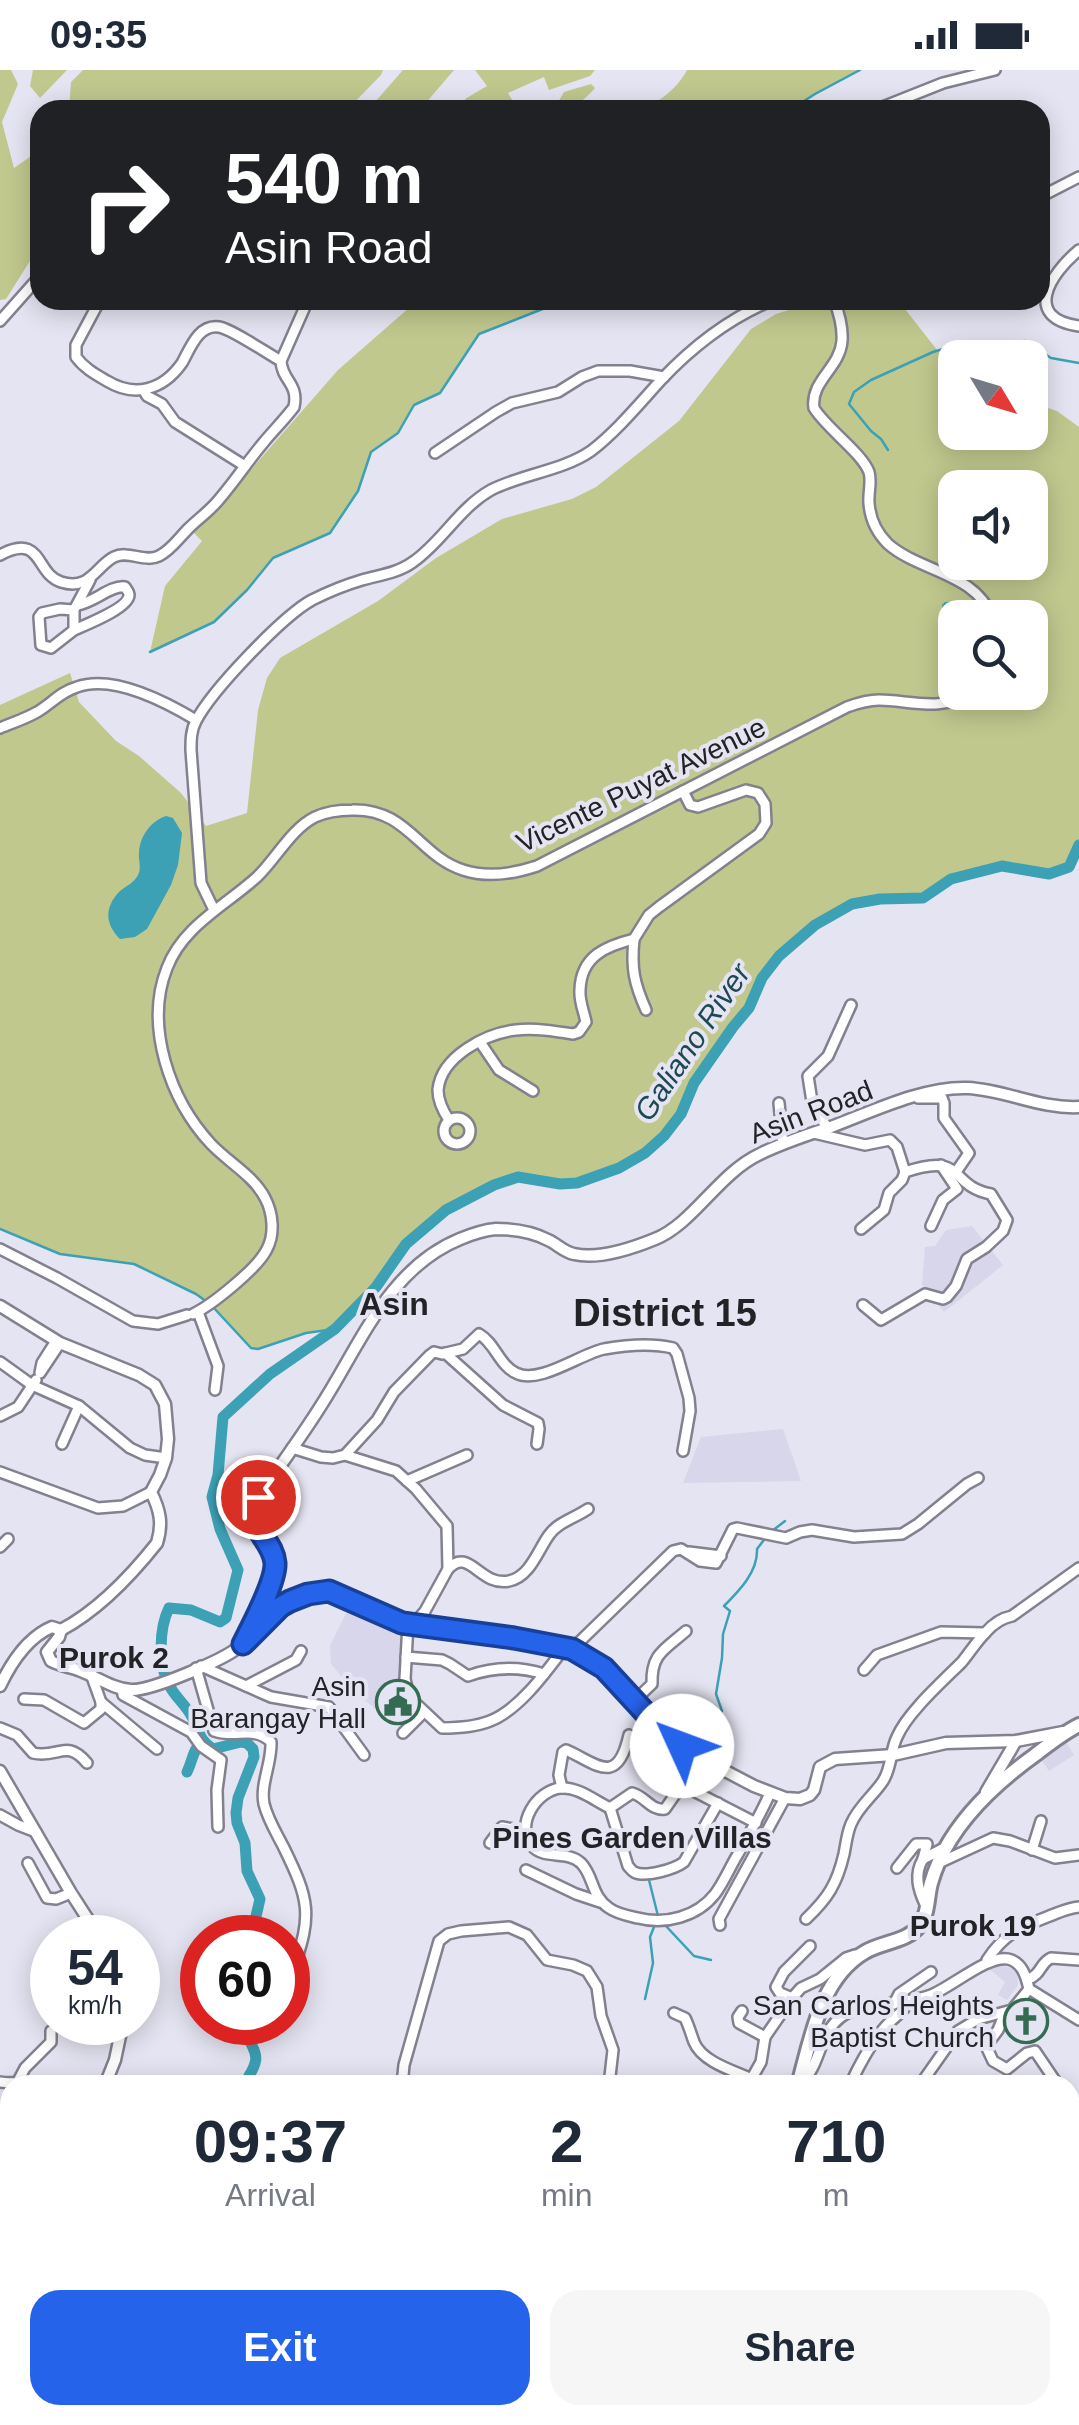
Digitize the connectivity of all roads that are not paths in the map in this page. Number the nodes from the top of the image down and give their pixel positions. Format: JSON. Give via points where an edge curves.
{"nodes":[{"id":1,"x":995,"y":70,"type":"edge"},
{"id":2,"x":900,"y":100,"type":"edge"},
{"id":3,"x":1079,"y":177,"type":"edge"},
{"id":4,"x":1050,"y":191,"type":"edge"},
{"id":5,"x":1077,"y":256,"type":"edge"},
{"id":6,"x":1050,"y":282,"type":"edge"},
{"id":7,"x":30,"y":287,"type":"edge"},
{"id":8,"x":95,"y":310,"type":"edge"},
{"id":9,"x":304,"y":310,"type":"edge"},
{"id":10,"x":749,"y":310,"type":"edge"},
{"id":11,"x":837,"y":310,"type":"edge"},
{"id":12,"x":1048,"y":310,"type":"edge"},
{"id":13,"x":0,"y":321,"type":"edge"},
{"id":14,"x":1079,"y":326,"type":"edge"},
{"id":15,"x":281,"y":361,"type":"junction"},
{"id":16,"x":664,"y":377,"type":"junction"},
{"id":17,"x":144,"y":391,"type":"junction"},
{"id":18,"x":435,"y":453,"type":"dead end"},
{"id":19,"x":245,"y":466,"type":"junction"},
{"id":20,"x":0,"y":555,"type":"edge"},
{"id":21,"x":91,"y":577,"type":"junction"},
{"id":22,"x":982,"y":600,"type":"edge"},
{"id":23,"x":76,"y":607,"type":"junction"},
{"id":24,"x":74,"y":630,"type":"junction"},
{"id":25,"x":938,"y":703,"type":"edge"},
{"id":26,"x":196,"y":720,"type":"junction"},
{"id":27,"x":0,"y":728,"type":"edge"},
{"id":28,"x":682,"y":791,"type":"junction"},
{"id":29,"x":214,"y":910,"type":"junction"},
{"id":30,"x":634,"y":939,"type":"junction"},
{"id":31,"x":851,"y":1005,"type":"dead end"},
{"id":32,"x":646,"y":1010,"type":"dead end"},
{"id":33,"x":480,"y":1042,"type":"junction"},
{"id":34,"x":533,"y":1091,"type":"dead end"},
{"id":35,"x":912,"y":1098,"type":"junction"},
{"id":36,"x":779,"y":1102,"type":"dead end"},
{"id":37,"x":1079,"y":1107,"type":"edge"},
{"id":38,"x":449,"y":1120,"type":"dead end"},
{"id":39,"x":828,"y":1128,"type":"junction"},
{"id":40,"x":814,"y":1133,"type":"junction"},
{"id":41,"x":782,"y":1144,"type":"junction"},
{"id":42,"x":941,"y":1165,"type":"junction"},
{"id":43,"x":905,"y":1172,"type":"junction"},
{"id":44,"x":956,"y":1172,"type":"junction"},
{"id":45,"x":931,"y":1226,"type":"dead end"},
{"id":46,"x":860,"y":1229,"type":"dead end"},
{"id":47,"x":0,"y":1249,"type":"edge"},
{"id":48,"x":863,"y":1305,"type":"dead end"},
{"id":49,"x":0,"y":1306,"type":"edge"},
{"id":50,"x":196,"y":1313,"type":"junction"},
{"id":51,"x":58,"y":1342,"type":"junction"},
{"id":52,"x":444,"y":1354,"type":"junction"},
{"id":53,"x":0,"y":1362,"type":"edge"},
{"id":54,"x":32,"y":1385,"type":"junction"},
{"id":55,"x":215,"y":1390,"type":"dead end"},
{"id":56,"x":79,"y":1406,"type":"junction"},
{"id":57,"x":0,"y":1416,"type":"edge"},
{"id":58,"x":62,"y":1444,"type":"dead end"},
{"id":59,"x":536,"y":1444,"type":"dead end"},
{"id":60,"x":292,"y":1448,"type":"junction"},
{"id":61,"x":683,"y":1450,"type":"dead end"},
{"id":62,"x":345,"y":1455,"type":"junction"},
{"id":63,"x":467,"y":1455,"type":"dead end"},
{"id":64,"x":166,"y":1458,"type":"junction"},
{"id":65,"x":0,"y":1472,"type":"edge"},
{"id":66,"x":978,"y":1478,"type":"dead end"},
{"id":67,"x":407,"y":1481,"type":"junction"},
{"id":68,"x":151,"y":1492,"type":"junction"},
{"id":69,"x":588,"y":1510,"type":"dead end"},
{"id":70,"x":1079,"y":1568,"type":"edge"},
{"id":71,"x":448,"y":1569,"type":"junction"},
{"id":72,"x":408,"y":1624,"type":"junction"},
{"id":73,"x":61,"y":1630,"type":"junction"},
{"id":74,"x":686,"y":1631,"type":"dead end"},
{"id":75,"x":986,"y":1632,"type":"junction"},
{"id":76,"x":243,"y":1644,"type":"junction"},
{"id":77,"x":568,"y":1648,"type":"junction"},
{"id":78,"x":301,"y":1651,"type":"dead end"},
{"id":79,"x":406,"y":1657,"type":"junction"},
{"id":80,"x":194,"y":1669,"type":"junction"},
{"id":81,"x":864,"y":1670,"type":"dead end"},
{"id":82,"x":544,"y":1674,"type":"junction"},
{"id":83,"x":92,"y":1676,"type":"junction"},
{"id":84,"x":0,"y":1686,"type":"edge"},
{"id":85,"x":246,"y":1686,"type":"junction"},
{"id":86,"x":122,"y":1689,"type":"junction"},
{"id":87,"x":24,"y":1699,"type":"dead end"},
{"id":88,"x":634,"y":1701,"type":"junction"},
{"id":89,"x":102,"y":1702,"type":"junction"},
{"id":90,"x":424,"y":1712,"type":"junction"},
{"id":91,"x":0,"y":1728,"type":"edge"},
{"id":92,"x":1073,"y":1728,"type":"edge"},
{"id":93,"x":403,"y":1733,"type":"dead end"},
{"id":94,"x":628,"y":1736,"type":"dead end"},
{"id":95,"x":1016,"y":1741,"type":"junction"},
{"id":96,"x":157,"y":1749,"type":"dead end"},
{"id":97,"x":364,"y":1754,"type":"dead end"},
{"id":98,"x":893,"y":1755,"type":"junction"},
{"id":99,"x":87,"y":1762,"type":"dead end"},
{"id":100,"x":696,"y":1762,"type":"junction"},
{"id":101,"x":0,"y":1771,"type":"edge"},
{"id":102,"x":683,"y":1784,"type":"junction"},
{"id":103,"x":562,"y":1788,"type":"junction"},
{"id":104,"x":770,"y":1792,"type":"junction"},
{"id":105,"x":785,"y":1798,"type":"junction"},
{"id":106,"x":982,"y":1800,"type":"junction"},
{"id":107,"x":718,"y":1803,"type":"junction"},
{"id":108,"x":610,"y":1808,"type":"junction"},
{"id":109,"x":0,"y":1816,"type":"edge"},
{"id":110,"x":1042,"y":1821,"type":"dead end"},
{"id":111,"x":756,"y":1823,"type":"junction"},
{"id":112,"x":218,"y":1827,"type":"dead end"},
{"id":113,"x":525,"y":1831,"type":"junction"},
{"id":114,"x":36,"y":1832,"type":"junction"},
{"id":115,"x":490,"y":1843,"type":"dead end"},
{"id":116,"x":946,"y":1846,"type":"junction"},
{"id":117,"x":1032,"y":1850,"type":"junction"},
{"id":118,"x":1079,"y":1855,"type":"edge"},
{"id":119,"x":923,"y":1859,"type":"junction"},
{"id":120,"x":939,"y":1862,"type":"junction"},
{"id":121,"x":28,"y":1863,"type":"dead end"},
{"id":122,"x":897,"y":1868,"type":"dead end"},
{"id":123,"x":526,"y":1870,"type":"dead end"},
{"id":124,"x":71,"y":1893,"type":"junction"},
{"id":125,"x":714,"y":1895,"type":"junction"},
{"id":126,"x":603,"y":1903,"type":"junction"},
{"id":127,"x":927,"y":1906,"type":"junction"},
{"id":128,"x":1079,"y":1907,"type":"edge"},
{"id":129,"x":85,"y":1915,"type":"edge"},
{"id":130,"x":306,"y":1915,"type":"edge"},
{"id":131,"x":806,"y":1919,"type":"dead end"},
{"id":132,"x":810,"y":1946,"type":"dead end"},
{"id":133,"x":862,"y":1953,"type":"junction"},
{"id":134,"x":987,"y":1960,"type":"junction"},
{"id":135,"x":1079,"y":1960,"type":"edge"},
{"id":136,"x":931,"y":1972,"type":"dead end"},
{"id":137,"x":1028,"y":1984,"type":"junction"},
{"id":138,"x":792,"y":1998,"type":"junction"},
{"id":139,"x":909,"y":2001,"type":"junction"},
{"id":140,"x":894,"y":2004,"type":"junction"},
{"id":141,"x":742,"y":2011,"type":"dead end"},
{"id":142,"x":1004,"y":2012,"type":"junction"},
{"id":143,"x":674,"y":2013,"type":"dead end"},
{"id":144,"x":1079,"y":2020,"type":"edge"},
{"id":145,"x":766,"y":2036,"type":"junction"},
{"id":146,"x":48,"y":2045,"type":"edge"},
{"id":147,"x":118,"y":2045,"type":"edge"},
{"id":148,"x":21,"y":2075,"type":"edge"},
{"id":149,"x":108,"y":2075,"type":"edge"},
{"id":150,"x":403,"y":2075,"type":"edge"},
{"id":151,"x":609,"y":2075,"type":"edge"},
{"id":152,"x":738,"y":2075,"type":"edge"},
{"id":153,"x":754,"y":2075,"type":"edge"},
{"id":154,"x":801,"y":2075,"type":"edge"},
{"id":155,"x":809,"y":2075,"type":"edge"},
{"id":156,"x":855,"y":2075,"type":"edge"},
{"id":157,"x":927,"y":2075,"type":"edge"},
{"id":158,"x":1051,"y":2075,"type":"edge"}],
"edges":[{"from":1,"to":2,"type":"street"},
{"from":3,"to":4,"type":"street"},
{"from":5,"to":6,"type":"street"},
{"from":7,"to":13,"type":"street"},
{"from":8,"to":17,"type":"street","via":[[76,357],[115,386]]},
{"from":9,"to":15,"type":"street"},
{"from":10,"to":16,"type":"street"},
{"from":11,"to":22,"type":"street","via":[[842,341],[817,386],[814,408],[868,470],[872,518],[885,541]]},
{"from":12,"to":14,"type":"street","via":[[1057,321]]},
{"from":15,"to":17,"type":"street","via":[[221,327],[208,328],[174,371]]},
{"from":15,"to":19,"type":"street","via":[[296,395],[294,407]]},
{"from":16,"to":18,"type":"street","via":[[598,371],[558,392],[512,403]]},
{"from":16,"to":26,"type":"street","via":[[586,454],[490,490],[412,563],[296,610]]},
{"from":17,"to":19,"type":"street","via":[[175,422]]},
{"from":19,"to":21,"type":"street","via":[[162,554],[121,555]]},
{"from":20,"to":21,"type":"street","via":[[28,550],[64,583]]},
{"from":21,"to":23,"type":"street"},
{"from":23,"to":24,"type":"street"},
{"from":23,"to":24,"type":"street","via":[[42,613],[40,642],[51,648]]},
{"from":23,"to":24,"type":"street","via":[[119,586],[129,592],[124,604]]},
{"from":25,"to":28,"type":"street","name":"Vicente Puyat Avenue","via":[[881,700],[847,707]]},
{"from":26,"to":27,"type":"street","via":[[137,691],[85,684]]},
{"from":26,"to":29,"type":"street","via":[[191,750],[197,853],[201,884]]},
{"from":28,"to":29,"type":"street","name":"Vicente Puyat Avenue","via":[[538,866],[502,874],[445,862],[385,815],[362,809],[321,815]]},
{"from":28,"to":30,"type":"street","via":[[698,807],[753,791],[766,804],[766,823],[754,840],[658,906]]},
{"from":29,"to":50,"type":"street","name":"Vicente Puyat Avenue","via":[[174,952],[160,988],[163,1055],[188,1113],[264,1196],[272,1220],[267,1250]]},
{"from":30,"to":32,"type":"street","via":[[633,976]]},
{"from":30,"to":33,"type":"street","via":[[604,948],[583,972],[579,993],[586,1022],[580,1032],[518,1029]]},
{"from":31,"to":39,"type":"street","via":[[826,1060],[808,1076],[813,1108]]},
{"from":33,"to":34,"type":"street","via":[[499,1070]]},
{"from":33,"to":38,"type":"street","via":[[443,1074],[439,1101]]},
{"from":35,"to":37,"type":"main road","name":"Asin Road","via":[[972,1088],[1044,1106]]},
{"from":35,"to":39,"type":"main road","name":"Asin Road"},
{"from":35,"to":44,"type":"street","via":[[942,1098],[944,1118],[969,1152]]},
{"from":36,"to":41,"type":"street"},
{"from":39,"to":40,"type":"main road","name":"Asin Road"},
{"from":40,"to":41,"type":"main road","name":"Asin Road"},
{"from":40,"to":43,"type":"street","via":[[865,1145],[890,1140]]},
{"from":41,"to":60,"type":"main road","name":"Asin Road","via":[[737,1168],[671,1230],[631,1247],[574,1254],[538,1236],[499,1229],[436,1250],[372,1320]]},
{"from":42,"to":43,"type":"street"},
{"from":42,"to":44,"type":"street"},
{"from":42,"to":45,"type":"street","via":[[957,1189]]},
{"from":43,"to":46,"type":"street","via":[[884,1210]]},
{"from":44,"to":48,"type":"street","via":[[976,1191],[991,1194],[1007,1220],[1002,1231],[966,1259],[947,1297],[921,1296],[881,1320]]},
{"from":47,"to":50,"type":"street","via":[[133,1321],[158,1324]]},
{"from":49,"to":51,"type":"main road"},
{"from":50,"to":55,"type":"street","via":[[218,1366]]},
{"from":51,"to":54,"type":"street"},
{"from":51,"to":64,"type":"main road","via":[[154,1386],[167,1414]]},
{"from":52,"to":59,"type":"street","via":[[503,1406],[538,1422]]},
{"from":52,"to":61,"type":"street","via":[[483,1335],[512,1371],[530,1376],[602,1349],[671,1347],[689,1398]]},
{"from":52,"to":62,"type":"street","via":[[430,1355]]},
{"from":53,"to":54,"type":"street"},
{"from":54,"to":56,"type":"street"},
{"from":54,"to":57,"type":"street","via":[[18,1406]]},
{"from":56,"to":58,"type":"street"},
{"from":56,"to":64,"type":"street","via":[[130,1448]]},
{"from":60,"to":62,"type":"street","via":[[321,1457]]},
{"from":60,"to":76,"type":"main road","name":"Asin Road","via":[[254,1507],[275,1560]]},
{"from":62,"to":67,"type":"street"},
{"from":63,"to":67,"type":"street"},
{"from":64,"to":68,"type":"main road"},
{"from":65,"to":68,"type":"street","via":[[98,1508],[123,1506]]},
{"from":66,"to":77,"type":"street","via":[[902,1534],[854,1537],[812,1530],[786,1538],[735,1528],[716,1562],[673,1551]]},
{"from":67,"to":71,"type":"street","via":[[447,1526]]},
{"from":68,"to":73,"type":"main road","via":[[160,1513],[157,1543],[106,1598]]},
{"from":69,"to":71,"type":"street","via":[[553,1530],[512,1581],[490,1580],[472,1564]]},
{"from":70,"to":75,"type":"street"},
{"from":71,"to":72,"type":"street","via":[[425,1611]]},
{"from":72,"to":76,"type":"main road","via":[[320,1592],[281,1606]]},
{"from":72,"to":77,"type":"main road"},
{"from":72,"to":79,"type":"street"},
{"from":73,"to":83,"type":"main road","via":[[49,1658]]},
{"from":73,"to":84,"type":"main road","via":[[36,1635]]},
{"from":74,"to":88,"type":"street","via":[[658,1656],[652,1684]]},
{"from":75,"to":81,"type":"street","via":[[941,1632],[877,1655]]},
{"from":75,"to":98,"type":"street","via":[[904,1724]]},
{"from":76,"to":80,"type":"main road"},
{"from":77,"to":82,"type":"street"},
{"from":77,"to":88,"type":"main road","via":[[604,1668]]},
{"from":78,"to":85,"type":"street"},
{"from":79,"to":82,"type":"street","via":[[442,1660],[468,1676],[491,1668]]},
{"from":79,"to":90,"type":"street","via":[[408,1697]]},
{"from":80,"to":85,"type":"street"},
{"from":80,"to":86,"type":"main road","via":[[140,1690]]},
{"from":80,"to":130,"type":"street","via":[[214,1731],[252,1731],[271,1742],[264,1801],[301,1885]]},
{"from":82,"to":90,"type":"street","via":[[485,1723],[442,1728]]},
{"from":83,"to":86,"type":"main road"},
{"from":83,"to":89,"type":"street"},
{"from":85,"to":97,"type":"street","via":[[329,1707]]},
{"from":86,"to":112,"type":"street","via":[[218,1756]]},
{"from":87,"to":89,"type":"street","via":[[44,1700],[82,1723]]},
{"from":88,"to":100,"type":"main road"},
{"from":89,"to":96,"type":"street"},
{"from":90,"to":93,"type":"street"},
{"from":91,"to":99,"type":"street","via":[[33,1753],[68,1749]]},
{"from":92,"to":95,"type":"main road"},
{"from":92,"to":106,"type":"highway"},
{"from":94,"to":103,"type":"street","via":[[612,1767],[564,1751]]},
{"from":95,"to":98,"type":"main road","via":[[946,1743]]},
{"from":95,"to":106,"type":"main road"},
{"from":98,"to":105,"type":"main road","via":[[826,1762],[810,1795]]},
{"from":98,"to":131,"type":"street","via":[[882,1783],[851,1824],[830,1894]]},
{"from":100,"to":102,"type":"street"},
{"from":100,"to":104,"type":"main road"},
{"from":101,"to":114,"type":"main road"},
{"from":102,"to":107,"type":"street"},
{"from":102,"to":108,"type":"street","via":[[662,1810],[632,1792]]},
{"from":103,"to":108,"type":"street"},
{"from":103,"to":113,"type":"street","via":[[538,1799]]},
{"from":104,"to":105,"type":"main road"},
{"from":104,"to":111,"type":"street"},
{"from":105,"to":125,"type":"street","via":[[719,1922]]},
{"from":106,"to":116,"type":"highway"},
{"from":107,"to":108,"type":"street","via":[[680,1865],[642,1874],[628,1866]]},
{"from":107,"to":111,"type":"street"},
{"from":109,"to":114,"type":"street"},
{"from":110,"to":117,"type":"street"},
{"from":111,"to":125,"type":"street"},
{"from":113,"to":115,"type":"street","via":[[502,1827]]},
{"from":113,"to":126,"type":"street","via":[[537,1850],[582,1864]]},
{"from":114,"to":124,"type":"main road"},
{"from":116,"to":119,"type":"street"},
{"from":116,"to":120,"type":"highway"},
{"from":117,"to":118,"type":"street","via":[[1056,1858]]},
{"from":117,"to":120,"type":"street","via":[[994,1838]]},
{"from":119,"to":122,"type":"street","via":[[927,1844],[916,1844]]},
{"from":119,"to":127,"type":"street","via":[[918,1878]]},
{"from":120,"to":127,"type":"highway"},
{"from":121,"to":124,"type":"street","via":[[47,1898]]},
{"from":123,"to":126,"type":"street"},
{"from":124,"to":129,"type":"main road"},
{"from":125,"to":126,"type":"street","via":[[664,1922]]},
{"from":127,"to":133,"type":"highway","via":[[914,1932]]},
{"from":128,"to":134,"type":"street","via":[[1020,1928]]},
{"from":132,"to":138,"type":"street","via":[[776,1988]]},
{"from":133,"to":138,"type":"street"},
{"from":133,"to":154,"type":"highway","via":[[825,1998]]},
{"from":134,"to":137,"type":"street","via":[[1010,1959]]},
{"from":134,"to":139,"type":"street","via":[[940,1991]]},
{"from":135,"to":137,"type":"street","via":[[1051,1958]]},
{"from":136,"to":140,"type":"street"},
{"from":137,"to":142,"type":"street"},
{"from":137,"to":144,"type":"street"},
{"from":138,"to":145,"type":"street"},
{"from":139,"to":140,"type":"street"},
{"from":139,"to":156,"type":"street"},
{"from":140,"to":155,"type":"street","via":[[841,2017]]},
{"from":141,"to":145,"type":"street","via":[[740,2023]]},
{"from":142,"to":157,"type":"street","via":[[958,2032]]},
{"from":142,"to":158,"type":"street","via":[[986,2046],[993,2060],[1008,2068],[1035,2051]]},
{"from":143,"to":152,"type":"street","via":[[686,2018],[702,2052]]},
{"from":145,"to":153,"type":"street"},
{"from":146,"to":148,"type":"street"},
{"from":147,"to":149,"type":"main road"},
{"from":150,"to":151,"type":"street","via":[[439,1941],[454,1932],[503,1927],[528,1935],[547,1960],[591,1976],[613,2050]]}]}
